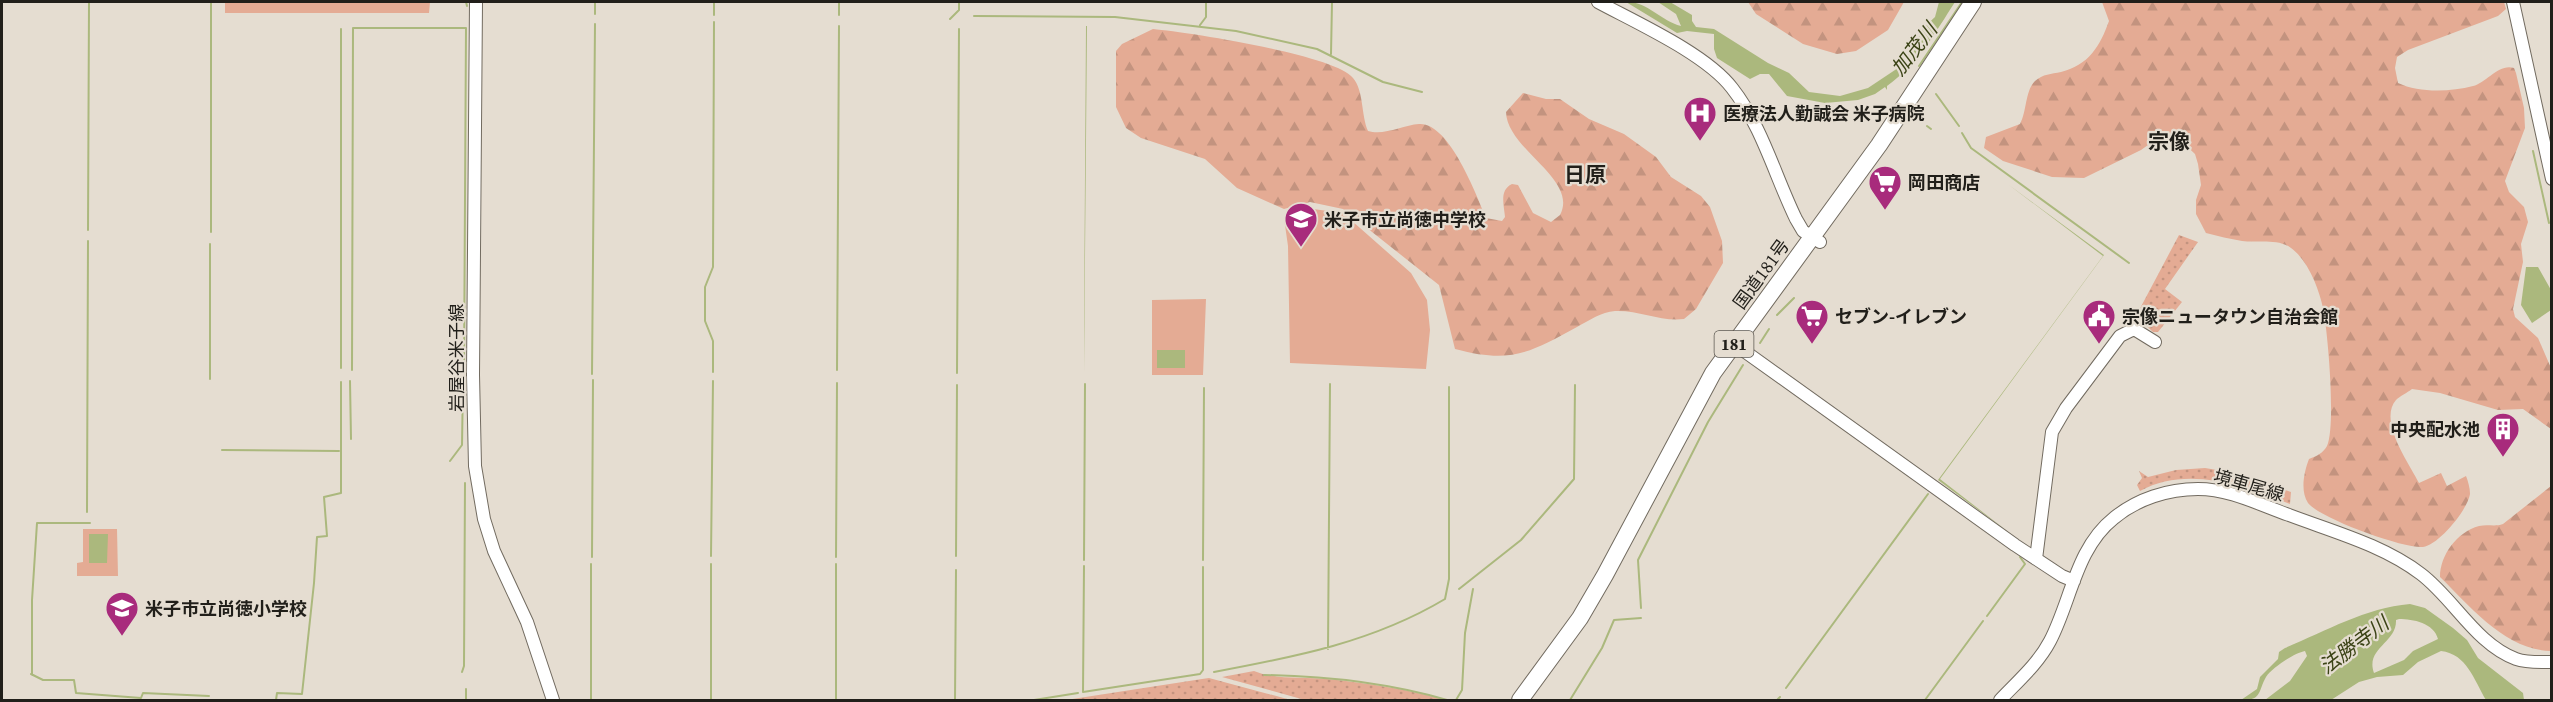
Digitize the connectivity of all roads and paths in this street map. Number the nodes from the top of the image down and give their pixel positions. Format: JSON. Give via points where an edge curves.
{"nodes":[{"id":1,"x":476,"y":2,"type":"edge"},
{"id":2,"x":1598,"y":2,"type":"edge"},
{"id":3,"x":1973,"y":2,"type":"edge"},
{"id":4,"x":1983,"y":2,"type":"edge"},
{"id":5,"x":2513,"y":2,"type":"edge"},
{"id":6,"x":2552,"y":179,"type":"edge"},
{"id":7,"x":1816,"y":240,"type":"junction"},
{"id":8,"x":2155,"y":342,"type":"dead end"},
{"id":9,"x":1740,"y":348,"type":"junction"},
{"id":10,"x":2036,"y":559,"type":"junction"},
{"id":11,"x":2074,"y":581,"type":"junction"},
{"id":12,"x":2552,"y":662,"type":"edge"},
{"id":13,"x":552,"y":700,"type":"edge"},
{"id":14,"x":1520,"y":700,"type":"edge"},
{"id":15,"x":1534,"y":700,"type":"edge"},
{"id":16,"x":2000,"y":700,"type":"edge"}],
"edges":[{"from":1,"to":13,"type":"main road","name":"岩屋谷米子線","via":[[475,466],[494,551],[526,622]]},
{"from":2,"to":7,"type":"main road","via":[[1704,61],[1732,86],[1746,108],[1796,219],[1803,231]]},
{"from":3,"to":7,"type":"highway","name":"国道181号","number":"181"},
{"from":4,"to":7,"type":"highway","name":"国道181号","number":"181","via":[[1938,74]]},
{"from":5,"to":6,"type":"main road"},
{"from":7,"to":9,"type":"highway","name":"国道181号","number":"181"},
{"from":7,"to":14,"type":"highway","name":"国道181号","number":"181","via":[[1713,373],[1580,618]]},
{"from":8,"to":10,"type":"main road","via":[[2134,329],[2120,336],[2057,423],[2050,445]]},
{"from":9,"to":10,"type":"main road"},
{"from":9,"to":15,"type":"highway","name":"国道181号","number":"181","via":[[1684,438],[1596,610]]},
{"from":10,"to":11,"type":"main road"},
{"from":11,"to":12,"type":"main road","name":"境車尾線","via":[[2092,541],[2113,518],[2132,506],[2176,491],[2215,491],[2238,496],[2387,553],[2437,586],[2499,649],[2527,662]]},
{"from":11,"to":16,"type":"main road","name":"境車尾線","via":[[2048,644]]}]}
